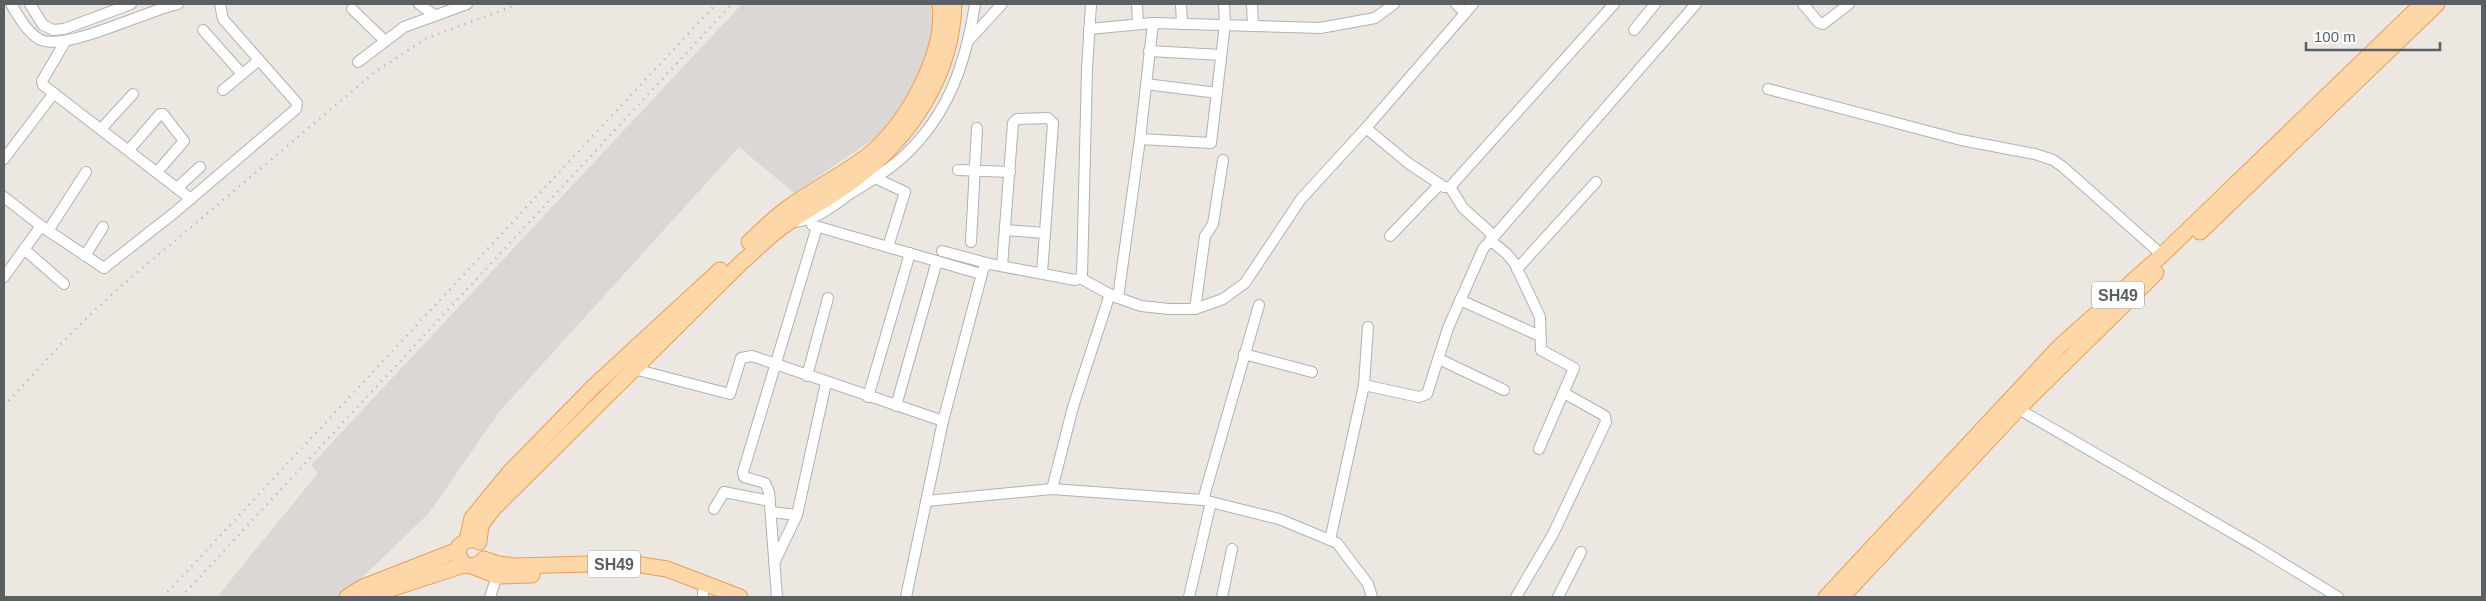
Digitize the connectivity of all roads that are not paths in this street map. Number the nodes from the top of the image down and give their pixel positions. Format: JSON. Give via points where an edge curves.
{"nodes":[{"id":1,"x":11,"y":4,"type":"edge"},
{"id":2,"x":131,"y":4,"type":"edge"},
{"id":3,"x":178,"y":4,"type":"edge"},
{"id":4,"x":220,"y":4,"type":"edge"},
{"id":5,"x":419,"y":4,"type":"edge"},
{"id":6,"x":467,"y":4,"type":"edge"},
{"id":7,"x":940,"y":4,"type":"edge"},
{"id":8,"x":954,"y":4,"type":"edge"},
{"id":9,"x":975,"y":4,"type":"edge"},
{"id":10,"x":1002,"y":4,"type":"edge"},
{"id":11,"x":1090,"y":4,"type":"edge"},
{"id":12,"x":1137,"y":4,"type":"edge"},
{"id":13,"x":1181,"y":4,"type":"edge"},
{"id":14,"x":1224,"y":4,"type":"edge"},
{"id":15,"x":1252,"y":4,"type":"edge"},
{"id":16,"x":1394,"y":4,"type":"edge"},
{"id":17,"x":1456,"y":4,"type":"edge"},
{"id":18,"x":1473,"y":4,"type":"edge"},
{"id":19,"x":1614,"y":4,"type":"edge"},
{"id":20,"x":1655,"y":4,"type":"edge"},
{"id":21,"x":1803,"y":4,"type":"edge"},
{"id":22,"x":1849,"y":4,"type":"edge"},
{"id":23,"x":2422,"y":4,"type":"edge"},
{"id":24,"x":2437,"y":4,"type":"edge"},
{"id":25,"x":34,"y":5,"type":"edge"},
{"id":26,"x":1690,"y":6,"type":"edge"},
{"id":27,"x":352,"y":9,"type":"dead end"},
{"id":28,"x":1465,"y":13,"type":"junction"},
{"id":29,"x":434,"y":15,"type":"junction"},
{"id":30,"x":1153,"y":23,"type":"junction"},
{"id":31,"x":1138,"y":24,"type":"junction"},
{"id":32,"x":1182,"y":24,"type":"junction"},
{"id":33,"x":1225,"y":24,"type":"junction"},
{"id":34,"x":1253,"y":26,"type":"junction"},
{"id":35,"x":1089,"y":29,"type":"junction"},
{"id":36,"x":204,"y":30,"type":"dead end"},
{"id":37,"x":1634,"y":30,"type":"dead end"},
{"id":38,"x":384,"y":40,"type":"junction"},
{"id":39,"x":968,"y":41,"type":"junction"},
{"id":40,"x":65,"y":42,"type":"junction"},
{"id":41,"x":1149,"y":52,"type":"junction"},
{"id":42,"x":1221,"y":55,"type":"junction"},
{"id":43,"x":259,"y":60,"type":"junction"},
{"id":44,"x":358,"y":62,"type":"dead end"},
{"id":45,"x":242,"y":74,"type":"junction"},
{"id":46,"x":1146,"y":84,"type":"junction"},
{"id":47,"x":1768,"y":89,"type":"dead end"},
{"id":48,"x":223,"y":90,"type":"dead end"},
{"id":49,"x":54,"y":93,"type":"junction"},
{"id":50,"x":1217,"y":93,"type":"junction"},
{"id":51,"x":133,"y":94,"type":"dead end"},
{"id":52,"x":913,"y":112,"type":"junction"},
{"id":53,"x":976,"y":128,"type":"dead end"},
{"id":54,"x":1366,"y":128,"type":"junction"},
{"id":55,"x":101,"y":129,"type":"junction"},
{"id":56,"x":1140,"y":139,"type":"junction"},
{"id":57,"x":129,"y":150,"type":"junction"},
{"id":58,"x":4,"y":159,"type":"edge"},
{"id":59,"x":1223,"y":160,"type":"dead end"},
{"id":60,"x":200,"y":167,"type":"dead end"},
{"id":61,"x":958,"y":170,"type":"dead end"},
{"id":62,"x":974,"y":171,"type":"junction"},
{"id":63,"x":86,"y":172,"type":"dead end"},
{"id":64,"x":156,"y":172,"type":"junction"},
{"id":65,"x":1010,"y":172,"type":"junction"},
{"id":66,"x":876,"y":178,"type":"junction"},
{"id":67,"x":1596,"y":182,"type":"dead end"},
{"id":68,"x":1445,"y":185,"type":"junction"},
{"id":69,"x":177,"y":188,"type":"junction"},
{"id":70,"x":4,"y":197,"type":"edge"},
{"id":71,"x":191,"y":199,"type":"junction"},
{"id":72,"x":795,"y":222,"type":"junction"},
{"id":73,"x":103,"y":227,"type":"dead end"},
{"id":74,"x":817,"y":227,"type":"junction"},
{"id":75,"x":44,"y":229,"type":"junction"},
{"id":76,"x":1005,"y":230,"type":"junction"},
{"id":77,"x":1045,"y":234,"type":"junction"},
{"id":78,"x":1390,"y":236,"type":"dead end"},
{"id":79,"x":1492,"y":238,"type":"junction"},
{"id":80,"x":971,"y":242,"type":"dead end"},
{"id":81,"x":888,"y":247,"type":"junction"},
{"id":82,"x":24,"y":249,"type":"junction"},
{"id":83,"x":942,"y":251,"type":"dead end"},
{"id":84,"x":910,"y":253,"type":"junction"},
{"id":85,"x":2162,"y":255,"type":"junction"},
{"id":86,"x":85,"y":256,"type":"junction"},
{"id":87,"x":937,"y":261,"type":"junction"},
{"id":88,"x":990,"y":264,"type":"junction"},
{"id":89,"x":1002,"y":266,"type":"junction"},
{"id":90,"x":1517,"y":269,"type":"junction"},
{"id":91,"x":1042,"y":273,"type":"junction"},
{"id":92,"x":982,"y":274,"type":"junction"},
{"id":93,"x":4,"y":277,"type":"edge"},
{"id":94,"x":1080,"y":278,"type":"junction"},
{"id":95,"x":64,"y":284,"type":"dead end"},
{"id":96,"x":1114,"y":296,"type":"junction"},
{"id":97,"x":828,"y":298,"type":"dead end"},
{"id":98,"x":1460,"y":300,"type":"junction"},
{"id":99,"x":696,"y":301,"type":"junction"},
{"id":100,"x":1259,"y":305,"type":"dead end"},
{"id":101,"x":1195,"y":309,"type":"junction"},
{"id":102,"x":1368,"y":327,"type":"dead end"},
{"id":103,"x":1540,"y":336,"type":"junction"},
{"id":104,"x":1244,"y":354,"type":"junction"},
{"id":105,"x":1438,"y":359,"type":"junction"},
{"id":106,"x":775,"y":366,"type":"junction"},
{"id":107,"x":634,"y":369,"type":"junction"},
{"id":108,"x":1312,"y":372,"type":"dead end"},
{"id":109,"x":807,"y":376,"type":"junction"},
{"id":110,"x":826,"y":383,"type":"junction"},
{"id":111,"x":1364,"y":385,"type":"junction"},
{"id":112,"x":1504,"y":390,"type":"dead end"},
{"id":113,"x":1564,"y":393,"type":"junction"},
{"id":114,"x":868,"y":397,"type":"junction"},
{"id":115,"x":896,"y":406,"type":"junction"},
{"id":116,"x":2013,"y":406,"type":"junction"},
{"id":117,"x":942,"y":421,"type":"junction"},
{"id":118,"x":1539,"y":449,"type":"dead end"},
{"id":119,"x":1052,"y":489,"type":"junction"},
{"id":120,"x":770,"y":500,"type":"junction"},
{"id":121,"x":926,"y":501,"type":"junction"},
{"id":122,"x":1207,"y":501,"type":"junction"},
{"id":123,"x":714,"y":509,"type":"dead end"},
{"id":124,"x":771,"y":512,"type":"junction"},
{"id":125,"x":797,"y":516,"type":"junction"},
{"id":126,"x":1330,"y":540,"type":"junction"},
{"id":127,"x":468,"y":544,"type":"junction"},
{"id":128,"x":1232,"y":549,"type":"dead end"},
{"id":129,"x":1581,"y":552,"type":"dead end"},
{"id":130,"x":473,"y":563,"type":"junction"},
{"id":131,"x":774,"y":563,"type":"junction"},
{"id":132,"x":497,"y":576,"type":"junction"},
{"id":133,"x":708,"y":595,"type":"edge"},
{"id":134,"x":347,"y":597,"type":"edge"},
{"id":135,"x":366,"y":597,"type":"edge"},
{"id":136,"x":490,"y":597,"type":"edge"},
{"id":137,"x":740,"y":597,"type":"edge"},
{"id":138,"x":777,"y":597,"type":"edge"},
{"id":139,"x":906,"y":597,"type":"edge"},
{"id":140,"x":1189,"y":597,"type":"edge"},
{"id":141,"x":1223,"y":597,"type":"edge"},
{"id":142,"x":1372,"y":597,"type":"edge"},
{"id":143,"x":1516,"y":597,"type":"edge"},
{"id":144,"x":1558,"y":597,"type":"edge"},
{"id":145,"x":1826,"y":597,"type":"edge"},
{"id":146,"x":1842,"y":597,"type":"edge"},
{"id":147,"x":2338,"y":597,"type":"edge"}],
"edges":[{"from":1,"to":40,"type":"street","via":[[32,35],[47,42]]},
{"from":2,"to":25,"type":"street","via":[[59,30],[44,25]]},
{"from":3,"to":40,"type":"street"},
{"from":4,"to":43,"type":"street","via":[[223,19]]},
{"from":5,"to":29,"type":"street"},
{"from":6,"to":29,"type":"street"},
{"from":7,"to":52,"type":"main road","via":[[940,23],[932,60]]},
{"from":8,"to":52,"type":"main road","via":[[954,20],[943,64]]},
{"from":9,"to":39,"type":"street"},
{"from":10,"to":39,"type":"street"},
{"from":11,"to":35,"type":"street"},
{"from":12,"to":31,"type":"street"},
{"from":13,"to":32,"type":"street"},
{"from":14,"to":33,"type":"street"},
{"from":15,"to":34,"type":"street"},
{"from":16,"to":34,"type":"street","via":[[1375,18],[1320,28]]},
{"from":17,"to":28,"type":"street"},
{"from":18,"to":28,"type":"street"},
{"from":19,"to":68,"type":"street"},
{"from":20,"to":37,"type":"street"},
{"from":21,"to":22,"type":"street","via":[[1823,24]]},
{"from":23,"to":85,"type":"main road","number":"SH49"},
{"from":24,"to":116,"type":"main road","number":"SH49"},
{"from":26,"to":79,"type":"street"},
{"from":27,"to":38,"type":"street"},
{"from":28,"to":54,"type":"street"},
{"from":29,"to":38,"type":"street","via":[[404,27]]},
{"from":30,"to":31,"type":"street"},
{"from":30,"to":32,"type":"street"},
{"from":30,"to":41,"type":"street"},
{"from":31,"to":35,"type":"street"},
{"from":32,"to":33,"type":"street"},
{"from":33,"to":34,"type":"street"},
{"from":33,"to":42,"type":"street"},
{"from":35,"to":94,"type":"street"},
{"from":36,"to":45,"type":"street"},
{"from":38,"to":44,"type":"street"},
{"from":39,"to":66,"type":"street","via":[[958,78],[937,115],[906,155]]},
{"from":40,"to":49,"type":"street","via":[[42,81]]},
{"from":41,"to":42,"type":"street"},
{"from":41,"to":46,"type":"street"},
{"from":42,"to":50,"type":"street"},
{"from":43,"to":45,"type":"street"},
{"from":43,"to":71,"type":"street","via":[[297,103],[296,109]]},
{"from":45,"to":48,"type":"street"},
{"from":46,"to":50,"type":"street"},
{"from":46,"to":56,"type":"street"},
{"from":47,"to":85,"type":"street","via":[[1930,133],[2044,157],[2063,167]]},
{"from":49,"to":55,"type":"street"},
{"from":49,"to":58,"type":"street"},
{"from":50,"to":56,"type":"street","via":[[1211,143]]},
{"from":51,"to":55,"type":"street"},
{"from":52,"to":72,"type":"main road","via":[[889,152]]},
{"from":52,"to":99,"type":"main road","via":[[872,152],[782,213]]},
{"from":53,"to":62,"type":"street"},
{"from":54,"to":68,"type":"street","via":[[1408,162]]},
{"from":54,"to":101,"type":"street","via":[[1301,199],[1245,283],[1223,299]]},
{"from":55,"to":57,"type":"street"},
{"from":56,"to":96,"type":"street"},
{"from":57,"to":64,"type":"street"},
{"from":57,"to":64,"type":"street","via":[[163,114],[184,141]]},
{"from":59,"to":101,"type":"street","via":[[1213,224],[1205,236]]},
{"from":60,"to":69,"type":"street"},
{"from":61,"to":62,"type":"street"},
{"from":62,"to":65,"type":"street"},
{"from":62,"to":80,"type":"street"},
{"from":63,"to":75,"type":"street"},
{"from":64,"to":69,"type":"street"},
{"from":65,"to":76,"type":"street"},
{"from":65,"to":77,"type":"street","via":[[1015,121],[1052,120]]},
{"from":66,"to":72,"type":"street","via":[[811,219]]},
{"from":66,"to":81,"type":"street","via":[[905,192]]},
{"from":67,"to":90,"type":"street"},
{"from":68,"to":78,"type":"street"},
{"from":68,"to":79,"type":"street"},
{"from":69,"to":71,"type":"street"},
{"from":70,"to":75,"type":"street"},
{"from":71,"to":86,"type":"street","via":[[108,267],[100,267]]},
{"from":72,"to":74,"type":"street"},
{"from":72,"to":99,"type":"main road"},
{"from":73,"to":86,"type":"street"},
{"from":74,"to":81,"type":"street"},
{"from":74,"to":106,"type":"street"},
{"from":75,"to":82,"type":"street"},
{"from":75,"to":86,"type":"street"},
{"from":76,"to":77,"type":"street"},
{"from":76,"to":89,"type":"street"},
{"from":77,"to":91,"type":"street"},
{"from":79,"to":90,"type":"street"},
{"from":79,"to":98,"type":"street","via":[[1479,254]]},
{"from":81,"to":84,"type":"street"},
{"from":82,"to":93,"type":"street"},
{"from":82,"to":95,"type":"street"},
{"from":83,"to":88,"type":"street"},
{"from":84,"to":87,"type":"street"},
{"from":84,"to":114,"type":"street"},
{"from":85,"to":116,"type":"main road","number":"SH49","via":[[2060,346]]},
{"from":87,"to":92,"type":"street"},
{"from":87,"to":115,"type":"street"},
{"from":88,"to":89,"type":"street"},
{"from":88,"to":92,"type":"street","via":[[986,264]]},
{"from":89,"to":91,"type":"street"},
{"from":90,"to":103,"type":"street","via":[[1540,317]]},
{"from":91,"to":94,"type":"street","via":[[1075,280]]},
{"from":92,"to":117,"type":"street"},
{"from":94,"to":96,"type":"street"},
{"from":96,"to":101,"type":"street","via":[[1141,306]]},
{"from":96,"to":119,"type":"street","via":[[1072,407]]},
{"from":97,"to":109,"type":"street"},
{"from":98,"to":103,"type":"street"},
{"from":98,"to":105,"type":"street"},
{"from":99,"to":107,"type":"main road"},
{"from":99,"to":127,"type":"main road","via":[[594,386],[509,474],[472,518]]},
{"from":100,"to":104,"type":"street"},
{"from":102,"to":111,"type":"street"},
{"from":103,"to":113,"type":"street","via":[[1539,346],[1543,352],[1574,368]]},
{"from":104,"to":108,"type":"street"},
{"from":104,"to":122,"type":"street"},
{"from":105,"to":111,"type":"street","via":[[1424,397]]},
{"from":105,"to":112,"type":"street"},
{"from":106,"to":107,"type":"street","via":[[752,356],[742,358],[730,394]]},
{"from":106,"to":109,"type":"street"},
{"from":106,"to":120,"type":"street","via":[[743,472],[744,477],[768,486]]},
{"from":107,"to":127,"type":"main road","via":[[494,508]]},
{"from":109,"to":110,"type":"street"},
{"from":110,"to":114,"type":"street"},
{"from":110,"to":125,"type":"street"},
{"from":111,"to":126,"type":"street"},
{"from":113,"to":118,"type":"street"},
{"from":113,"to":143,"type":"street","via":[[1605,416],[1606,422],[1552,534]]},
{"from":114,"to":115,"type":"street"},
{"from":115,"to":117,"type":"street"},
{"from":116,"to":145,"type":"main road","number":"SH49"},
{"from":116,"to":146,"type":"main road","number":"SH49"},
{"from":116,"to":147,"type":"street"},
{"from":117,"to":121,"type":"street"},
{"from":119,"to":121,"type":"street"},
{"from":119,"to":122,"type":"street"},
{"from":120,"to":123,"type":"street","via":[[724,492]]},
{"from":120,"to":124,"type":"street"},
{"from":121,"to":139,"type":"street"},
{"from":122,"to":126,"type":"street","via":[[1279,519]]},
{"from":122,"to":140,"type":"street"},
{"from":124,"to":125,"type":"street"},
{"from":124,"to":131,"type":"street"},
{"from":125,"to":131,"type":"street"},
{"from":126,"to":142,"type":"street","via":[[1337,543],[1368,584]]},
{"from":127,"to":130,"type":"main road","via":[[459,558]]},
{"from":127,"to":130,"type":"main road","via":[[484,550]]},
{"from":127,"to":134,"type":"main road"},
{"from":128,"to":141,"type":"street"},
{"from":129,"to":144,"type":"street"},
{"from":130,"to":132,"type":"main road","number":"SH49"},
{"from":130,"to":135,"type":"main road"},
{"from":130,"to":137,"type":"main road","number":"SH49","via":[[514,566],[628,564],[667,569]]},
{"from":131,"to":138,"type":"street"},
{"from":132,"to":133,"type":"main road","number":"SH49","via":[[636,573],[658,576]]},
{"from":132,"to":136,"type":"street"}]}
